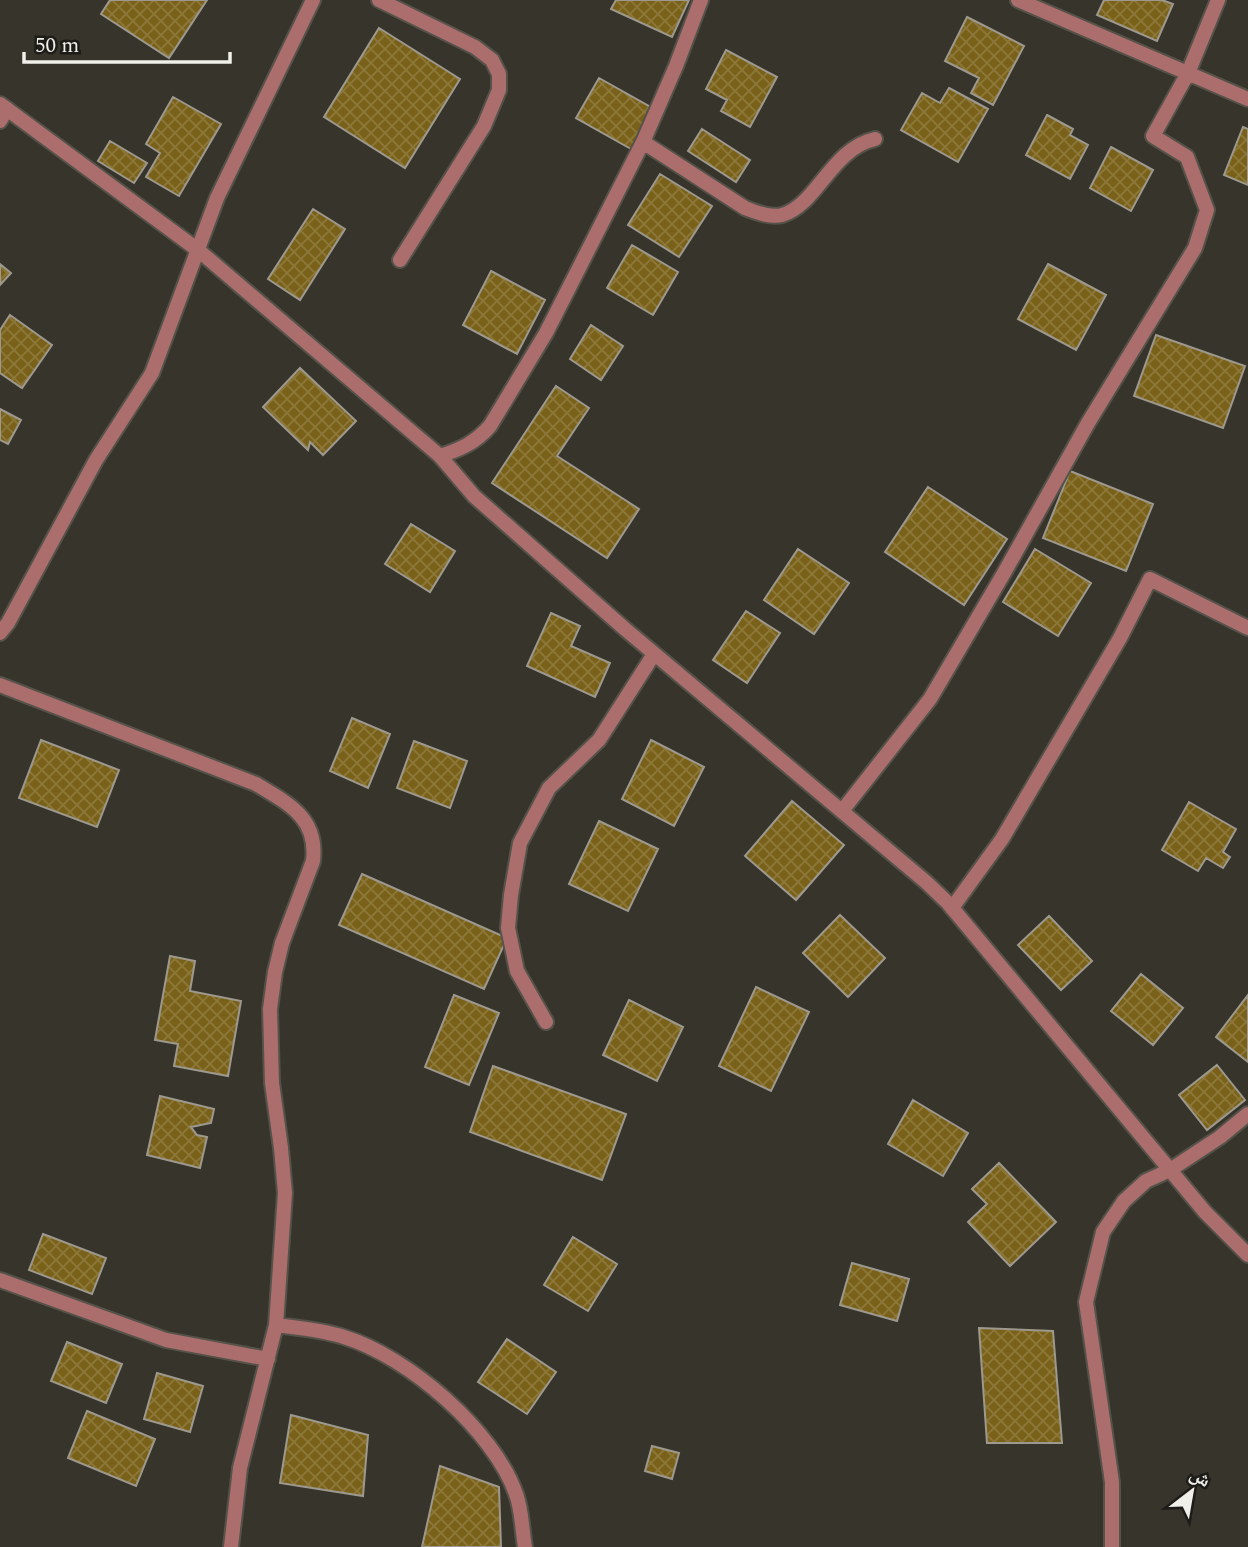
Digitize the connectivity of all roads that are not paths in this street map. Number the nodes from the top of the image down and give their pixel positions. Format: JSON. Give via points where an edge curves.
{"nodes":[{"id":1,"x":313,"y":0,"type":"edge"},
{"id":2,"x":379,"y":0,"type":"edge"},
{"id":3,"x":701,"y":0,"type":"edge"},
{"id":4,"x":1018,"y":0,"type":"edge"},
{"id":5,"x":1218,"y":0,"type":"edge"},
{"id":6,"x":1188,"y":73,"type":"junction"},
{"id":7,"x":1248,"y":99,"type":"edge"},
{"id":8,"x":2,"y":111,"type":"edge"},
{"id":9,"x":875,"y":139,"type":"dead end"},
{"id":10,"x":643,"y":142,"type":"junction"},
{"id":11,"x":198,"y":250,"type":"junction"},
{"id":12,"x":400,"y":260,"type":"dead end"},
{"id":13,"x":440,"y":456,"type":"junction"},
{"id":14,"x":1248,"y":628,"type":"edge"},
{"id":15,"x":0,"y":634,"type":"edge"},
{"id":16,"x":654,"y":654,"type":"junction"},
{"id":17,"x":0,"y":685,"type":"edge"},
{"id":18,"x":842,"y":811,"type":"junction"},
{"id":19,"x":952,"y":908,"type":"junction"},
{"id":20,"x":546,"y":1022,"type":"dead end"},
{"id":21,"x":1248,"y":1114,"type":"edge"},
{"id":22,"x":1170,"y":1170,"type":"junction"},
{"id":23,"x":1248,"y":1255,"type":"edge"},
{"id":24,"x":0,"y":1280,"type":"edge"},
{"id":25,"x":276,"y":1325,"type":"junction"},
{"id":26,"x":268,"y":1359,"type":"junction"},
{"id":27,"x":231,"y":1547,"type":"edge"},
{"id":28,"x":525,"y":1547,"type":"edge"},
{"id":29,"x":1112,"y":1547,"type":"edge"}],
"edges":[{"from":1,"to":11,"type":"street","via":[[217,198]]},
{"from":2,"to":12,"type":"street","via":[[475,47],[492,60],[499,74],[499,90],[484,126]]},
{"from":3,"to":10,"type":"street"},
{"from":4,"to":6,"type":"street"},
{"from":5,"to":6,"type":"street"},
{"from":6,"to":7,"type":"street"},
{"from":6,"to":18,"type":"street","via":[[1153,136],[1187,157],[1207,210],[1195,248],[1087,423],[930,699]]},
{"from":8,"to":11,"type":"street"},
{"from":9,"to":10,"type":"street","via":[[850,150],[800,204],[782,215],[763,215],[745,208]]},
{"from":10,"to":13,"type":"street","via":[[546,333],[490,426],[478,439]]},
{"from":11,"to":13,"type":"street"},
{"from":11,"to":15,"type":"street","via":[[152,373],[96,460]]},
{"from":13,"to":16,"type":"street","via":[[474,496]]},
{"from":14,"to":19,"type":"street","via":[[1150,579],[1002,839]]},
{"from":16,"to":18,"type":"street"},
{"from":16,"to":20,"type":"street","via":[[598,740],[549,788],[520,843],[508,928],[517,971]]},
{"from":17,"to":25,"type":"street","via":[[256,784],[292,806],[312,834],[313,862],[282,943],[270,1009],[272,1083],[285,1193]]},
{"from":18,"to":19,"type":"street"},
{"from":19,"to":22,"type":"street"},
{"from":21,"to":22,"type":"street"},
{"from":22,"to":23,"type":"street"},
{"from":22,"to":29,"type":"street","via":[[1146,1181],[1124,1201],[1102,1232],[1086,1303],[1112,1482]]},
{"from":24,"to":26,"type":"street","via":[[166,1340]]},
{"from":25,"to":26,"type":"street"},
{"from":25,"to":28,"type":"street","via":[[345,1337],[387,1356],[430,1385],[505,1466],[517,1497]]},
{"from":26,"to":27,"type":"street","via":[[240,1468]]}]}
